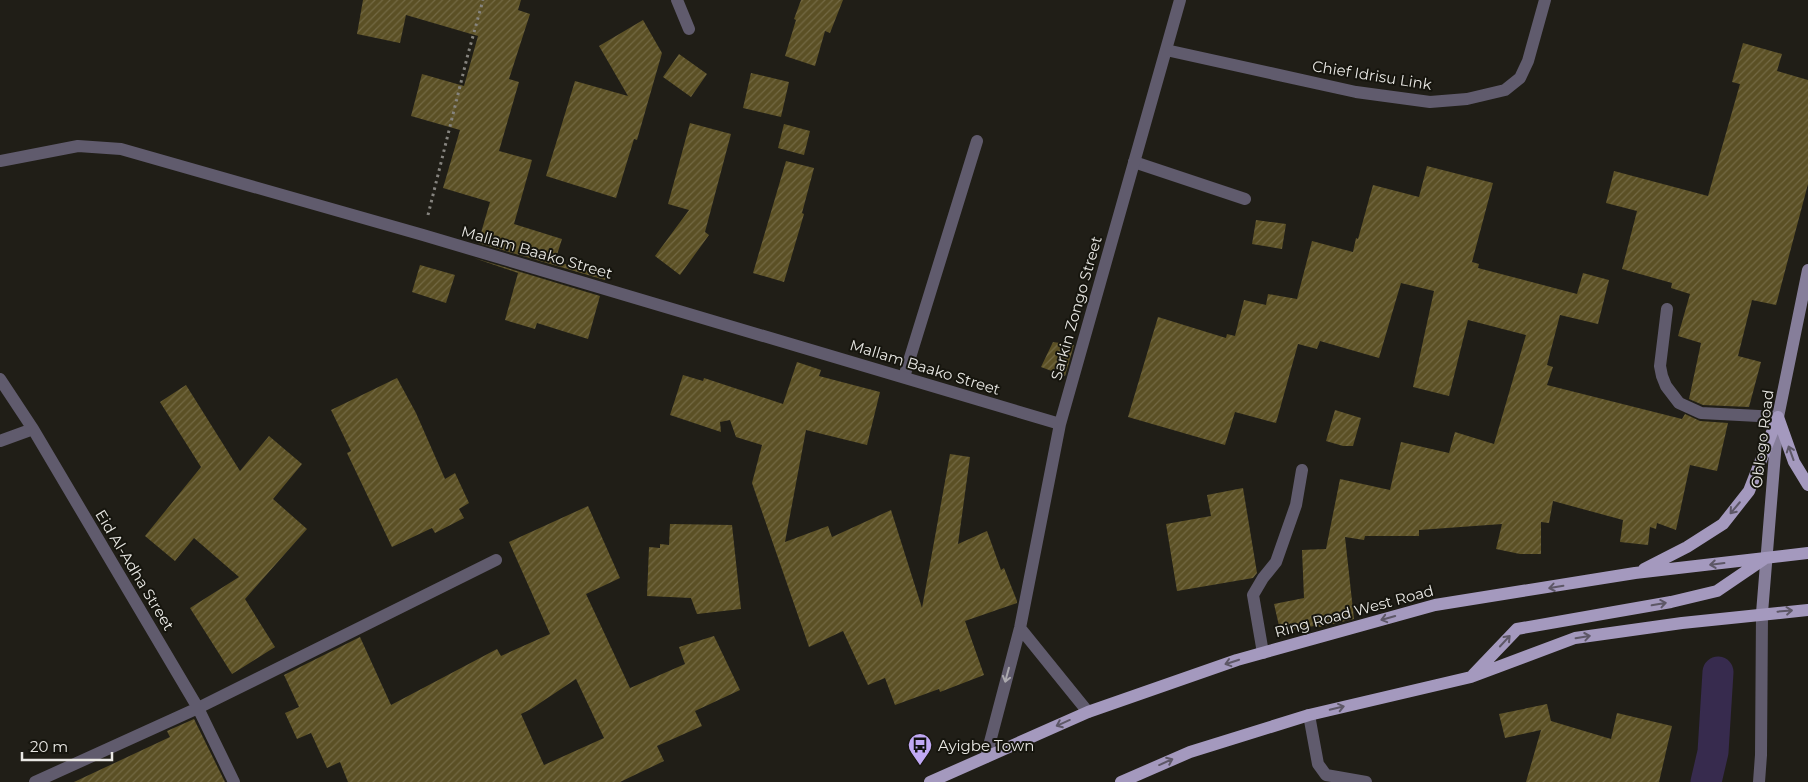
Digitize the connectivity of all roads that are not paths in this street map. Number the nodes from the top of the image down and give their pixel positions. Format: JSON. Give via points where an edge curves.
{"nodes":[{"id":1,"x":678,"y":0,"type":"edge"},
{"id":2,"x":1180,"y":0,"type":"edge"},
{"id":3,"x":1545,"y":0,"type":"edge"},
{"id":4,"x":689,"y":29,"type":"dead end"},
{"id":5,"x":1166,"y":50,"type":"junction"},
{"id":6,"x":977,"y":141,"type":"dead end"},
{"id":7,"x":0,"y":161,"type":"edge"},
{"id":8,"x":1134,"y":162,"type":"junction"},
{"id":9,"x":1245,"y":199,"type":"dead end"},
{"id":10,"x":1808,"y":270,"type":"edge"},
{"id":11,"x":1667,"y":309,"type":"dead end"},
{"id":12,"x":904,"y":377,"type":"junction"},
{"id":13,"x":0,"y":379,"type":"edge"},
{"id":14,"x":1778,"y":417,"type":"junction"},
{"id":15,"x":1060,"y":424,"type":"junction"},
{"id":16,"x":33,"y":429,"type":"junction"},
{"id":17,"x":0,"y":441,"type":"edge"},
{"id":18,"x":1302,"y":470,"type":"dead end"},
{"id":19,"x":1808,"y":485,"type":"edge"},
{"id":20,"x":1808,"y":553,"type":"edge"},
{"id":21,"x":1766,"y":558,"type":"junction"},
{"id":22,"x":496,"y":560,"type":"dead end"},
{"id":23,"x":1635,"y":573,"type":"junction"},
{"id":24,"x":1808,"y":610,"type":"edge"},
{"id":25,"x":1762,"y":613,"type":"junction"},
{"id":26,"x":1020,"y":628,"type":"junction"},
{"id":27,"x":1263,"y":653,"type":"junction"},
{"id":28,"x":1471,"y":677,"type":"junction"},
{"id":29,"x":198,"y":708,"type":"junction"},
{"id":30,"x":1088,"y":712,"type":"junction"},
{"id":31,"x":1309,"y":715,"type":"junction"},
{"id":32,"x":986,"y":757,"type":"junction"},
{"id":33,"x":35,"y":782,"type":"edge"},
{"id":34,"x":234,"y":782,"type":"edge"},
{"id":35,"x":930,"y":782,"type":"edge"},
{"id":36,"x":1121,"y":782,"type":"edge"},
{"id":37,"x":1366,"y":782,"type":"edge"},
{"id":38,"x":1758,"y":782,"type":"edge"}],
"edges":[{"from":1,"to":4,"type":"street"},
{"from":2,"to":5,"type":"street","name":"Sarkin Zongo Street"},
{"from":3,"to":5,"type":"street","name":"Chief Idrisu Link","via":[[1520,78],[1505,90],[1467,100],[1430,102],[1356,92]]},
{"from":5,"to":8,"type":"street","name":"Sarkin Zongo Street"},
{"from":6,"to":12,"type":"street"},
{"from":7,"to":12,"type":"street","name":"Mallam Baako Street","via":[[78,146],[122,149]]},
{"from":8,"to":9,"type":"street"},
{"from":8,"to":15,"type":"street","name":"Sarkin Zongo Street"},
{"from":10,"to":14,"type":"main road","name":"Oblogo Road"},
{"from":11,"to":14,"type":"street","via":[[1660,366],[1666,386],[1679,402],[1701,414]]},
{"from":12,"to":15,"type":"street","name":"Mallam Baako Street"},
{"from":13,"to":16,"type":"street","name":"Eid Al-Adha Street"},
{"from":19,"to":14,"type":"main road","one_way":true,"via":[[1794,462]]},
{"from":14,"to":21,"type":"main road","name":"Oblogo Road"},
{"from":14,"to":23,"type":"main road","one_way":true,"via":[[1749,491],[1722,524],[1687,547]]},
{"from":15,"to":26,"type":"street","name":"Sarkin Zongo Street"},
{"from":16,"to":17,"type":"street"},
{"from":16,"to":29,"type":"street","name":"Eid Al-Adha Street"},
{"from":18,"to":27,"type":"street","via":[[1296,505],[1276,562],[1253,595]]},
{"from":20,"to":21,"type":"main road","name":"Ring Road West Road"},
{"from":21,"to":23,"type":"main road","name":"Ring Road West Road","one_way":true},
{"from":21,"to":25,"type":"main road","name":"Oblogo Road"},
{"from":28,"to":21,"type":"main road","one_way":true,"via":[[1517,629],[1717,591]]},
{"from":22,"to":29,"type":"street"},
{"from":23,"to":27,"type":"main road","name":"Ring Road West Road","one_way":true,"via":[[1435,605]]},
{"from":25,"to":24,"type":"main road","one_way":true},
{"from":28,"to":25,"type":"main road","one_way":true,"via":[[1576,638]]},
{"from":25,"to":38,"type":"street"},
{"from":26,"to":30,"type":"street"},
{"from":26,"to":32,"type":"street","name":"Sarkin Zongo Street","one_way":true},
{"from":27,"to":30,"type":"main road","name":"Ring Road West Road","one_way":true},
{"from":31,"to":28,"type":"main road","one_way":true},
{"from":29,"to":33,"type":"street"},
{"from":29,"to":34,"type":"street","name":"Eid Al-Adha Street"},
{"from":30,"to":32,"type":"main road","name":"Ring Road West Road","one_way":true},
{"from":36,"to":31,"type":"main road","one_way":true,"via":[[1190,752]]},
{"from":31,"to":37,"type":"street","via":[[1318,764],[1326,775]]},
{"from":32,"to":35,"type":"main road","name":"Ring Road West Road"}]}
